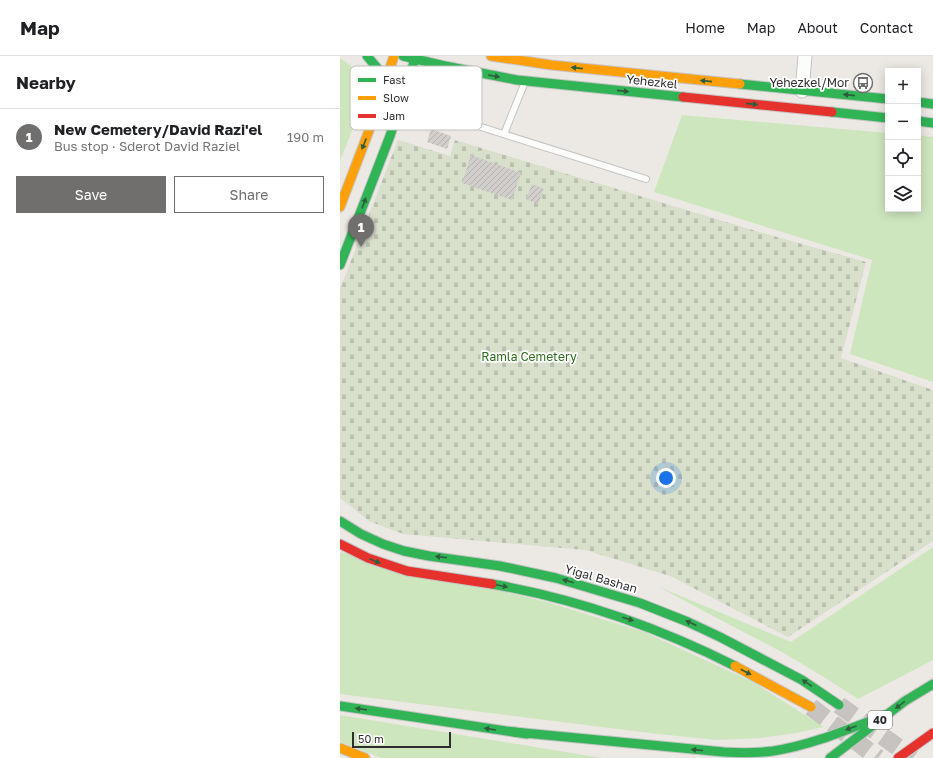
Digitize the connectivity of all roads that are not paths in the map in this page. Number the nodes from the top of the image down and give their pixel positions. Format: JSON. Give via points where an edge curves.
{"nodes":[{"id":1,"x":367,"y":56,"type":"edge"},
{"id":2,"x":394,"y":56,"type":"edge"},
{"id":3,"x":404,"y":56,"type":"edge"},
{"id":4,"x":491,"y":56,"type":"edge"},
{"id":5,"x":805,"y":56,"type":"edge"},
{"id":6,"x":415,"y":57,"type":"edge"},
{"id":7,"x":376,"y":66,"type":"edge"},
{"id":8,"x":391,"y":66,"type":"edge"},
{"id":9,"x":450,"y":66,"type":"edge"},
{"id":10,"x":482,"y":73,"type":"edge"},
{"id":11,"x":526,"y":81,"type":"junction"},
{"id":12,"x":802,"y":90,"type":"junction"},
{"id":13,"x":885,"y":99,"type":"edge"},
{"id":14,"x":921,"y":102,"type":"edge"},
{"id":15,"x":933,"y":104,"type":"edge"},
{"id":16,"x":885,"y":118,"type":"edge"},
{"id":17,"x":921,"y":121,"type":"edge"},
{"id":18,"x":933,"y":123,"type":"edge"},
{"id":19,"x":482,"y":127,"type":"edge"},
{"id":20,"x":369,"y":130,"type":"edge"},
{"id":21,"x":391,"y":130,"type":"edge"},
{"id":22,"x":504,"y":134,"type":"junction"},
{"id":23,"x":646,"y":179,"type":"dead end"},
{"id":24,"x":340,"y":207,"type":"edge"},
{"id":25,"x":340,"y":265,"type":"edge"},
{"id":26,"x":340,"y":521,"type":"edge"},
{"id":27,"x":340,"y":544,"type":"edge"},
{"id":28,"x":933,"y":684,"type":"edge"},
{"id":29,"x":839,"y":705,"type":"tunnel mouth"},
{"id":30,"x":340,"y":706,"type":"edge"},
{"id":31,"x":811,"y":708,"type":"tunnel mouth"},
{"id":32,"x":888,"y":714,"type":"junction"},
{"id":33,"x":514,"y":732,"type":"junction"},
{"id":34,"x":933,"y":734,"type":"edge"},
{"id":35,"x":340,"y":748,"type":"edge"},
{"id":36,"x":646,"y":754,"type":"dead end"},
{"id":37,"x":365,"y":758,"type":"edge"},
{"id":38,"x":830,"y":758,"type":"edge"},
{"id":39,"x":898,"y":758,"type":"edge"},
{"id":40,"x":911,"y":758,"type":"edge"}],
"edges":[{"from":1,"to":7,"type":"main road"},
{"from":2,"to":8,"type":"main road"},
{"from":3,"to":6,"type":"main road","name":"Yehezkel"},
{"from":12,"to":4,"type":"main road","name":"Yehezkel","one_way":true,"via":[[545,64]]},
{"from":5,"to":12,"type":"street"},
{"from":6,"to":9,"type":"main road","name":"Yehezkel"},
{"from":10,"to":11,"type":"main road","name":"Yehezkel","one_way":true},
{"from":11,"to":16,"type":"main road","name":"Yehezkel","one_way":true},
{"from":11,"to":22,"type":"lane"},
{"from":13,"to":12,"type":"main road","name":"Yehezkel","one_way":true},
{"from":14,"to":15,"type":"main road"},
{"from":17,"to":18,"type":"main road"},
{"from":19,"to":22,"type":"lane"},
{"from":20,"to":24,"type":"main road","one_way":true},
{"from":25,"to":21,"type":"main road","one_way":true},
{"from":22,"to":23,"type":"lane"},
{"from":29,"to":26,"type":"main road","name":"Yigal Bashan","one_way":true,"via":[[802,680],[720,637],[640,603],[556,578],[500,566],[404,551],[361,534]]},
{"from":27,"to":31,"type":"main road","one_way":true,"via":[[399,570],[497,585],[552,597],[634,621],[712,654]]},
{"from":28,"to":32,"type":"main road","number":"40","one_way":true},
{"from":33,"to":30,"type":"main road","one_way":true},
{"from":32,"to":33,"type":"main road","one_way":true,"via":[[813,741],[783,749],[748,753]]},
{"from":32,"to":38,"type":"main road","number":"40"},
{"from":33,"to":36,"type":"main road"},
{"from":34,"to":39,"type":"main road"},
{"from":34,"to":40,"type":"main road"},
{"from":35,"to":37,"type":"main road"}]}
